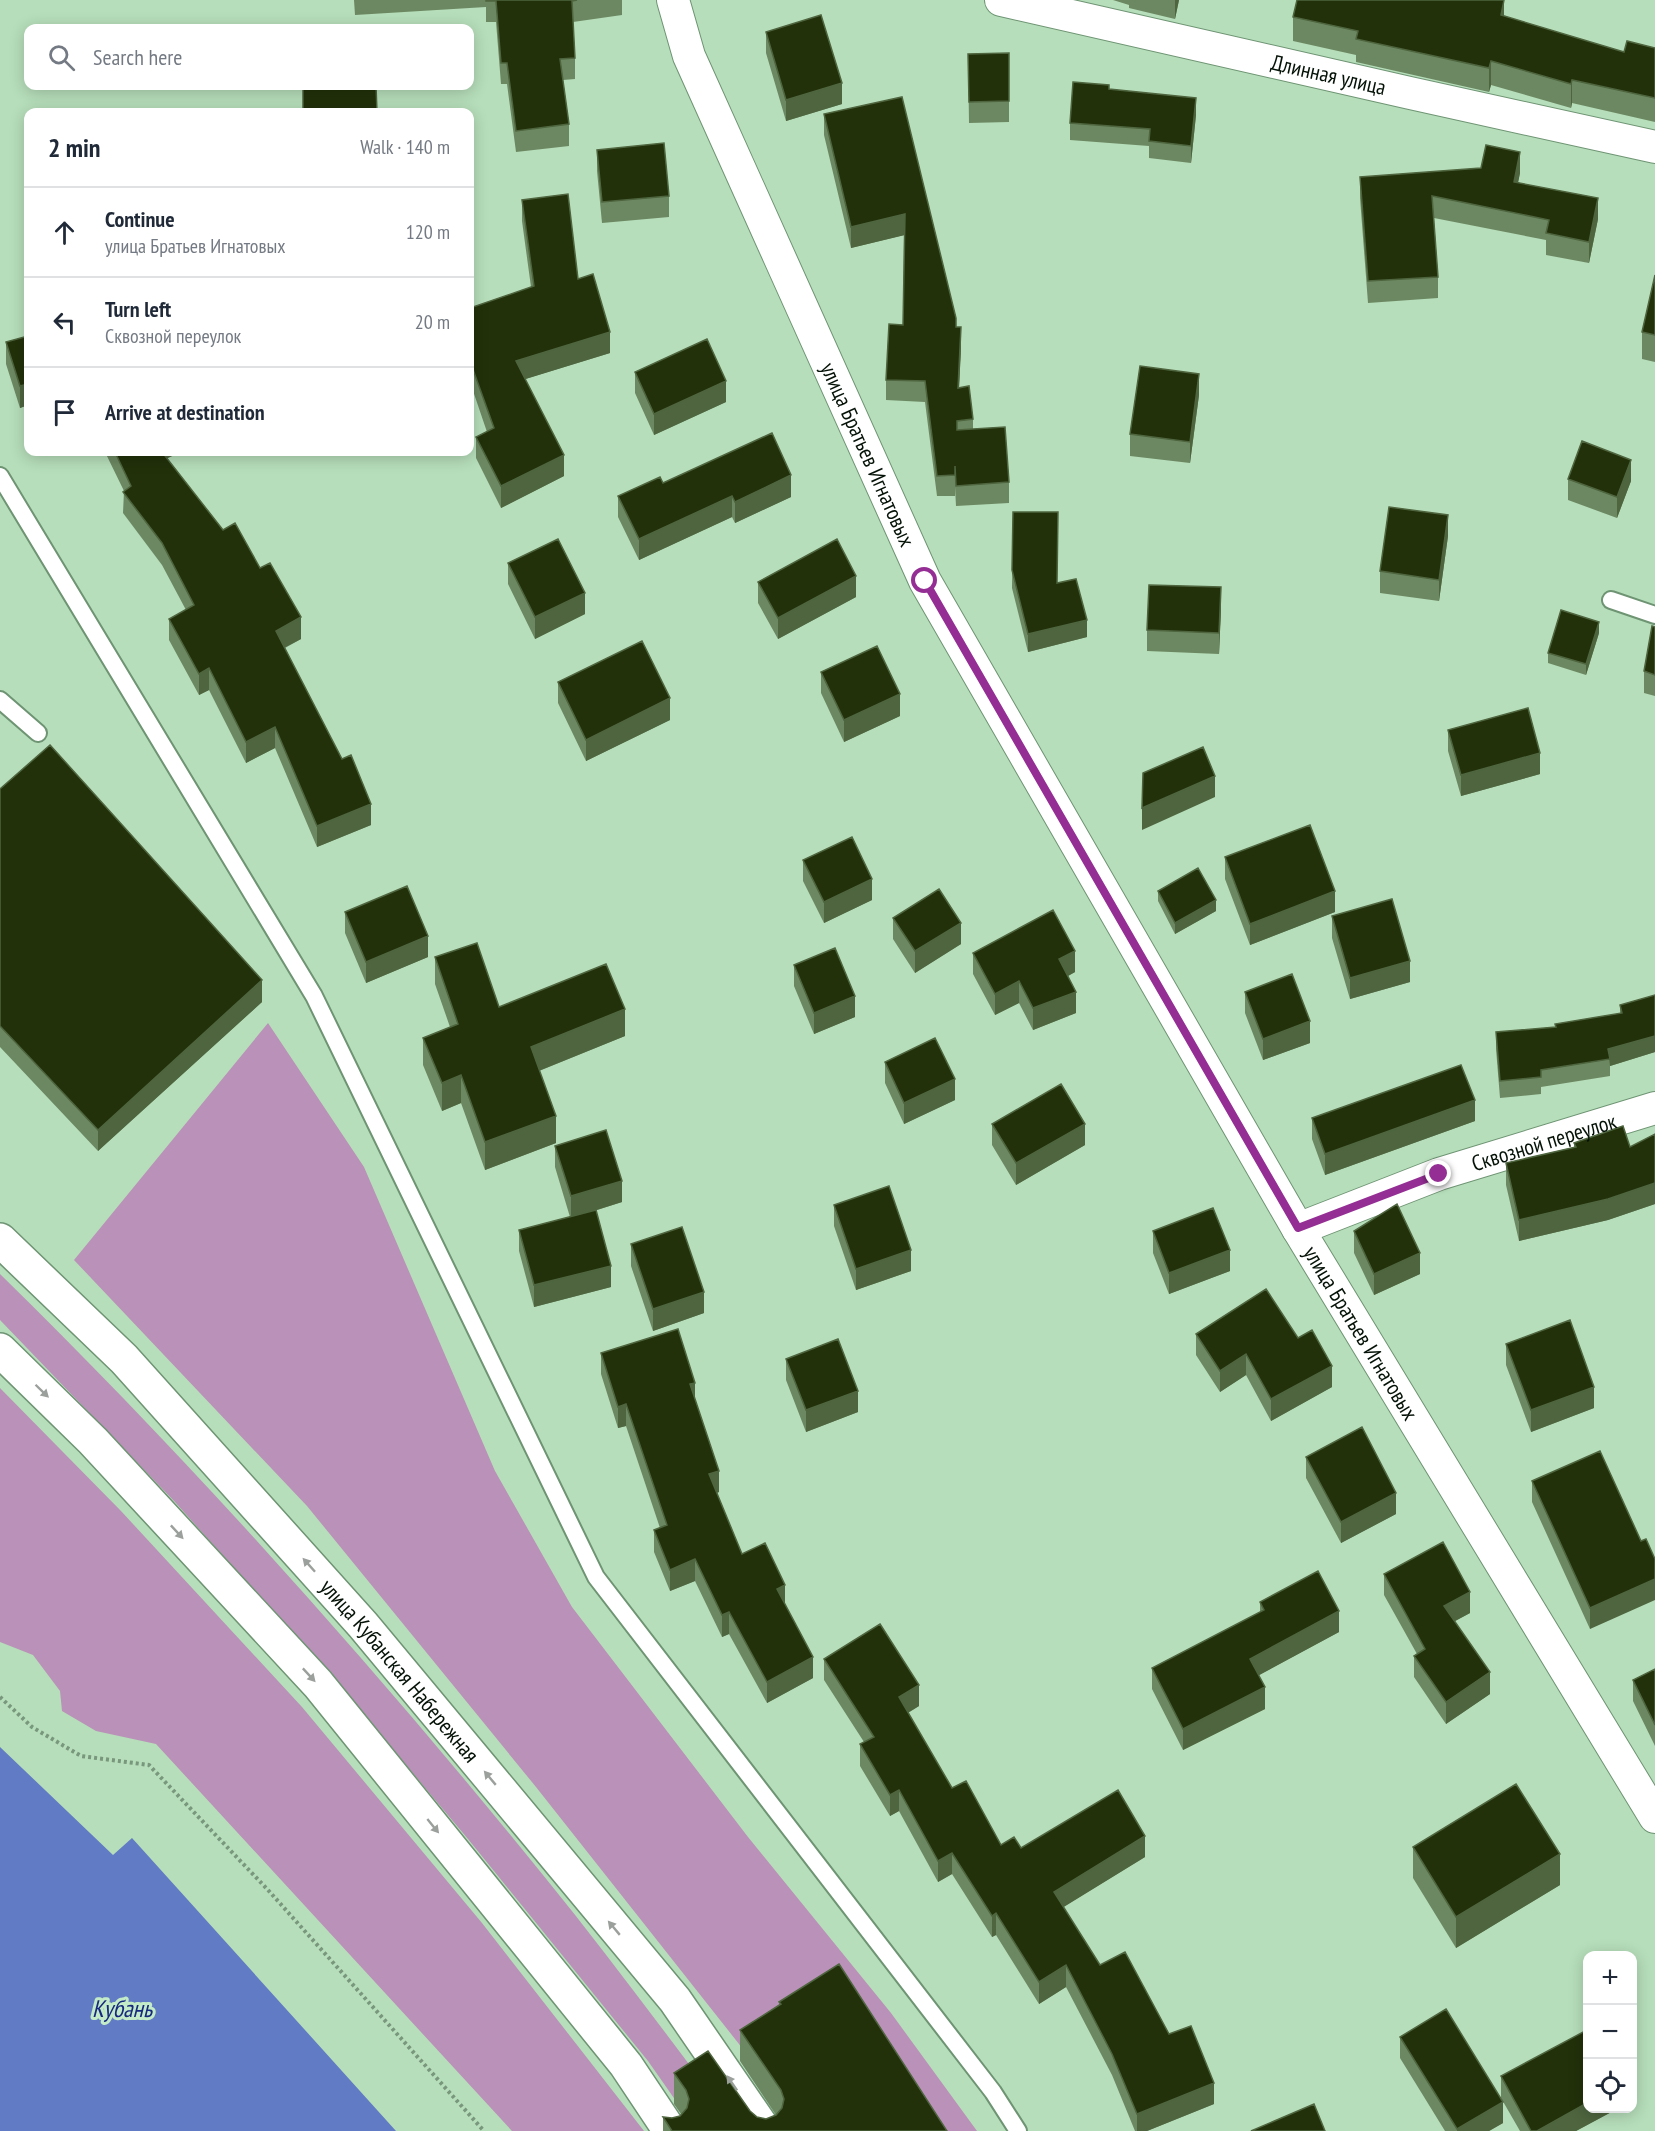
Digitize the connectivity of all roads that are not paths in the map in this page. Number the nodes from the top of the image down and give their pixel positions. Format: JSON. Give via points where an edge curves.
{"nodes":[{"id":1,"x":674,"y":0,"type":"edge"},
{"id":2,"x":1001,"y":0,"type":"edge"},
{"id":3,"x":1655,"y":147,"type":"edge"},
{"id":4,"x":0,"y":476,"type":"edge"},
{"id":5,"x":1611,"y":600,"type":"dead end"},
{"id":6,"x":1655,"y":615,"type":"edge"},
{"id":7,"x":0,"y":700,"type":"edge"},
{"id":8,"x":38,"y":733,"type":"dead end"},
{"id":9,"x":1655,"y":1108,"type":"edge"},
{"id":10,"x":1298,"y":1228,"type":"junction"},
{"id":11,"x":0,"y":1240,"type":"edge"},
{"id":12,"x":0,"y":1350,"type":"edge"},
{"id":13,"x":1655,"y":1817,"type":"edge"},
{"id":14,"x":670,"y":2131,"type":"edge"},
{"id":15,"x":765,"y":2131,"type":"edge"},
{"id":16,"x":1018,"y":2131,"type":"edge"}],
"edges":[{"from":1,"to":10,"type":"street","name":"улица Братьев Игнатовых","via":[[689,56],[925,581]]},
{"from":2,"to":3,"type":"street","name":"Длинная улица"},
{"from":4,"to":16,"type":"lane","via":[[314,996],[596,1577],[993,2092]]},
{"from":5,"to":6,"type":"lane"},
{"from":7,"to":8,"type":"lane"},
{"from":9,"to":10,"type":"street","name":"Сквозной переулок","via":[[1439,1174]]},
{"from":10,"to":13,"type":"street","name":"улица Братьев Игнатовых"},
{"from":15,"to":11,"type":"main road","name":"улица Кубанская Набережная","one_way":true,"via":[[675,2000],[363,1625],[124,1359]]},
{"from":12,"to":14,"type":"main road","one_way":true,"via":[[93,1441],[318,1684],[626,2065]]}]}
